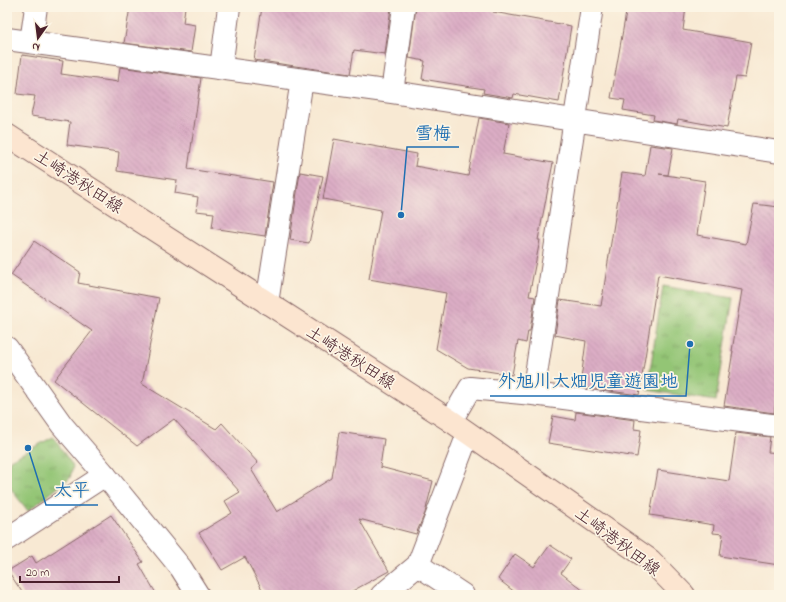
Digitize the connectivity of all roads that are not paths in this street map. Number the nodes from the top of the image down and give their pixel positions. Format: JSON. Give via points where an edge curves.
{"nodes":[{"id":1,"x":36,"y":7,"type":"edge"},
{"id":2,"x":229,"y":7,"type":"edge"},
{"id":3,"x":404,"y":7,"type":"edge"},
{"id":4,"x":592,"y":7,"type":"edge"},
{"id":5,"x":7,"y":39,"type":"edge"},
{"id":6,"x":31,"y":42,"type":"junction"},
{"id":7,"x":221,"y":68,"type":"junction"},
{"id":8,"x":302,"y":80,"type":"junction"},
{"id":9,"x":392,"y":92,"type":"junction"},
{"id":10,"x":576,"y":120,"type":"junction"},
{"id":11,"x":7,"y":135,"type":"edge"},
{"id":12,"x":779,"y":152,"type":"edge"},
{"id":13,"x":267,"y":302,"type":"junction"},
{"id":14,"x":7,"y":348,"type":"edge"},
{"id":15,"x":533,"y":394,"type":"junction"},
{"id":16,"x":779,"y":426,"type":"edge"},
{"id":17,"x":459,"y":428,"type":"junction"},
{"id":18,"x":105,"y":475,"type":"junction"},
{"id":19,"x":7,"y":539,"type":"edge"},
{"id":20,"x":418,"y":565,"type":"junction"},
{"id":21,"x":198,"y":595,"type":"edge"},
{"id":22,"x":382,"y":595,"type":"edge"},
{"id":23,"x":463,"y":595,"type":"edge"},
{"id":24,"x":684,"y":595,"type":"edge"}],
"edges":[{"from":1,"to":6,"type":"street"},
{"from":2,"to":7,"type":"street"},
{"from":3,"to":9,"type":"street"},
{"from":4,"to":10,"type":"street"},
{"from":5,"to":6,"type":"street"},
{"from":6,"to":7,"type":"street"},
{"from":7,"to":8,"type":"street"},
{"from":8,"to":9,"type":"street"},
{"from":8,"to":13,"type":"street"},
{"from":9,"to":10,"type":"street"},
{"from":10,"to":12,"type":"street"},
{"from":10,"to":15,"type":"street"},
{"from":11,"to":13,"type":"main road","name":"土崎港秋田線"},
{"from":13,"to":17,"type":"main road","name":"土崎港秋田線"},
{"from":14,"to":18,"type":"street","via":[[62,425]]},
{"from":15,"to":16,"type":"street"},
{"from":15,"to":17,"type":"street","via":[[470,388]]},
{"from":17,"to":20,"type":"street"},
{"from":17,"to":24,"type":"main road","name":"土崎港秋田線","via":[[650,560]]},
{"from":18,"to":19,"type":"street"},
{"from":18,"to":21,"type":"street","via":[[181,568]]},
{"from":20,"to":22,"type":"street"},
{"from":20,"to":23,"type":"street"}]}
